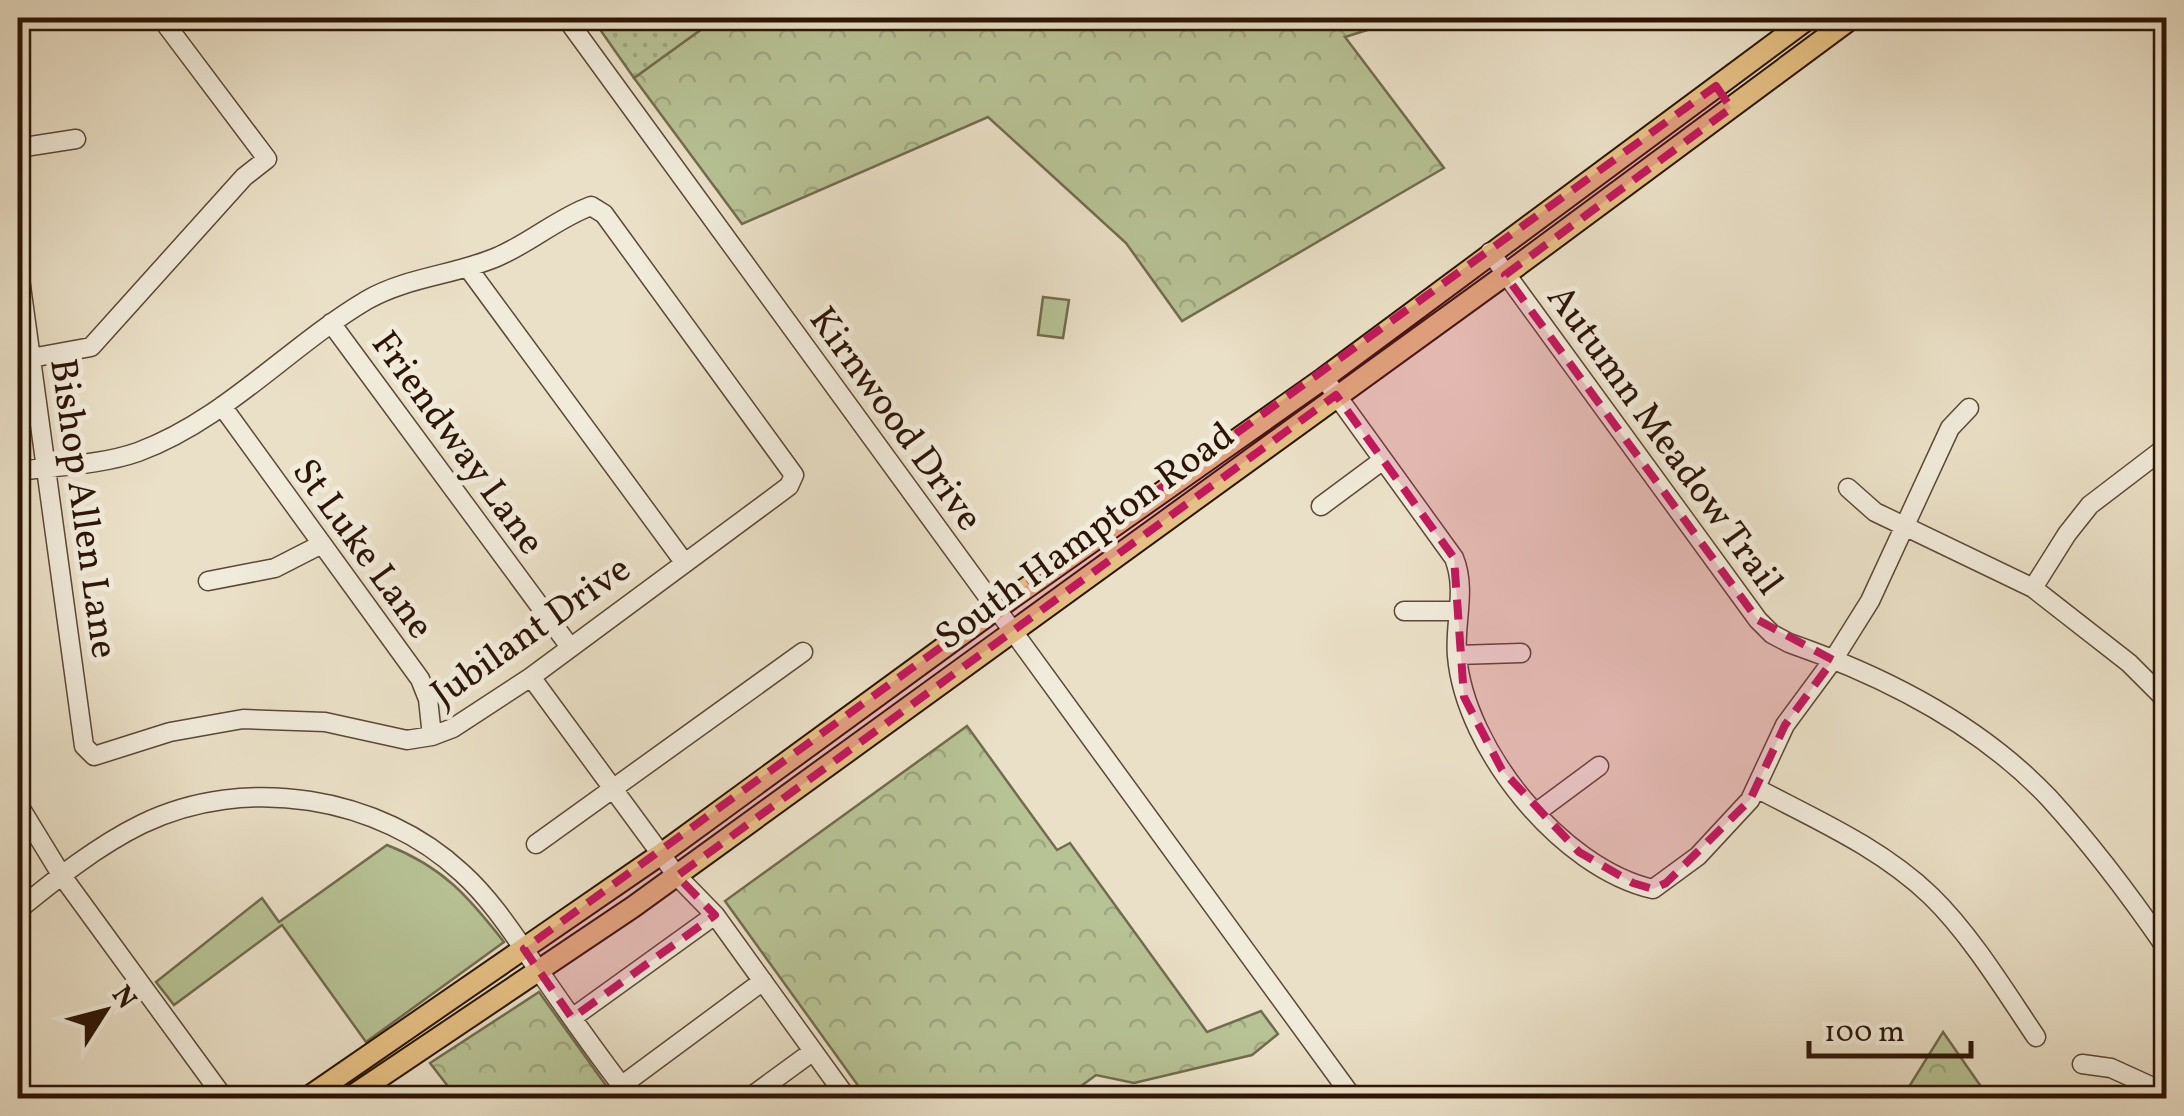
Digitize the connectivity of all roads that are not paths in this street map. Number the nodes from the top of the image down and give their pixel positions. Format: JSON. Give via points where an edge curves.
{"nodes":[{"id":1,"x":160,"y":18,"type":"edge"},
{"id":2,"x":566,"y":18,"type":"edge"},
{"id":3,"x":1808,"y":18,"type":"edge"},
{"id":4,"x":1852,"y":18,"type":"edge"},
{"id":5,"x":1822,"y":40,"type":"junction"},
{"id":6,"x":1716,"y":86,"type":"junction"},
{"id":7,"x":1731,"y":108,"type":"junction"},
{"id":8,"x":76,"y":138,"type":"dead end"},
{"id":9,"x":18,"y":148,"type":"edge"},
{"id":10,"x":1490,"y":252,"type":"junction"},
{"id":11,"x":18,"y":264,"type":"edge"},
{"id":12,"x":468,"y":268,"type":"junction"},
{"id":13,"x":1505,"y":275,"type":"junction"},
{"id":14,"x":331,"y":323,"type":"junction"},
{"id":15,"x":32,"y":358,"type":"junction"},
{"id":16,"x":1330,"y":386,"type":"junction"},
{"id":17,"x":222,"y":406,"type":"junction"},
{"id":18,"x":1969,"y":408,"type":"dead end"},
{"id":19,"x":2166,"y":447,"type":"edge"},
{"id":20,"x":1384,"y":460,"type":"junction"},
{"id":21,"x":48,"y":468,"type":"junction"},
{"id":22,"x":18,"y":472,"type":"edge"},
{"id":23,"x":1848,"y":488,"type":"dead end"},
{"id":24,"x":1321,"y":506,"type":"dead end"},
{"id":25,"x":1907,"y":525,"type":"junction"},
{"id":26,"x":320,"y":544,"type":"junction"},
{"id":27,"x":684,"y":562,"type":"junction"},
{"id":28,"x":208,"y":580,"type":"dead end"},
{"id":29,"x":2033,"y":588,"type":"junction"},
{"id":30,"x":995,"y":610,"type":"junction"},
{"id":31,"x":1404,"y":611,"type":"dead end"},
{"id":32,"x":1458,"y":612,"type":"junction"},
{"id":33,"x":1011,"y":632,"type":"junction"},
{"id":34,"x":570,"y":648,"type":"junction"},
{"id":35,"x":804,"y":652,"type":"dead end"},
{"id":36,"x":1521,"y":653,"type":"dead end"},
{"id":37,"x":1457,"y":655,"type":"junction"},
{"id":38,"x":1834,"y":660,"type":"junction"},
{"id":39,"x":531,"y":677,"type":"junction"},
{"id":40,"x":2166,"y":700,"type":"edge"},
{"id":41,"x":432,"y":736,"type":"junction"},
{"id":42,"x":94,"y":756,"type":"joint"},
{"id":43,"x":1599,"y":766,"type":"dead end"},
{"id":44,"x":1756,"y":788,"type":"junction"},
{"id":45,"x":614,"y":791,"type":"junction"},
{"id":46,"x":18,"y":804,"type":"edge"},
{"id":47,"x":1537,"y":812,"type":"junction"},
{"id":48,"x":536,"y":844,"type":"dead end"},
{"id":49,"x":661,"y":854,"type":"junction"},
{"id":50,"x":62,"y":876,"type":"junction"},
{"id":51,"x":677,"y":876,"type":"junction"},
{"id":52,"x":18,"y":910,"type":"edge"},
{"id":53,"x":715,"y":914,"type":"junction"},
{"id":54,"x":2166,"y":948,"type":"edge"},
{"id":55,"x":524,"y":949,"type":"junction"},
{"id":56,"x":539,"y":971,"type":"junction"},
{"id":57,"x":763,"y":982,"type":"junction"},
{"id":58,"x":572,"y":1018,"type":"junction"},
{"id":59,"x":2036,"y":1037,"type":"dead end"},
{"id":60,"x":812,"y":1052,"type":"junction"},
{"id":61,"x":354,"y":1063,"type":"junction"},
{"id":62,"x":2082,"y":1064,"type":"dead end"},
{"id":63,"x":369,"y":1084,"type":"junction"},
{"id":64,"x":626,"y":1092,"type":"edge"},
{"id":65,"x":2166,"y":1092,"type":"edge"},
{"id":66,"x":224,"y":1098,"type":"edge"},
{"id":67,"x":307,"y":1098,"type":"edge"},
{"id":68,"x":349,"y":1098,"type":"edge"},
{"id":69,"x":749,"y":1098,"type":"edge"},
{"id":70,"x":847,"y":1098,"type":"edge"},
{"id":71,"x":1353,"y":1098,"type":"edge"}],
"edges":[{"from":1,"to":15,"type":"street","via":[[267,160],[244,176],[90,347]]},
{"from":2,"to":30,"type":"street","name":"Kirnwood Drive"},
{"from":3,"to":5,"type":"main road"},
{"from":3,"to":6,"type":"main road","name":"South Hampton Road"},
{"from":4,"to":5,"type":"main road","name":"South Hampton Road"},
{"from":5,"to":7,"type":"main road","name":"South Hampton Road"},
{"from":6,"to":7,"type":"main road"},
{"from":6,"to":10,"type":"main road","name":"South Hampton Road"},
{"from":7,"to":13,"type":"main road","name":"South Hampton Road"},
{"from":8,"to":9,"type":"street"},
{"from":10,"to":13,"type":"street","name":"Autumn Meadow Trail"},
{"from":10,"to":16,"type":"main road","name":"South Hampton Road"},
{"from":11,"to":15,"type":"street","name":"Bishop Allen Lane"},
{"from":12,"to":14,"type":"street","via":[[390,288]]},
{"from":12,"to":27,"type":"street"},
{"from":12,"to":27,"type":"street","name":"Jubilant Drive","via":[[586,207],[597,208],[794,475],[789,486]]},
{"from":13,"to":16,"type":"main road","name":"South Hampton Road"},
{"from":13,"to":38,"type":"street","name":"Autumn Meadow Trail","via":[[1758,620],[1772,634]]},
{"from":14,"to":17,"type":"street"},
{"from":14,"to":34,"type":"street","name":"Friendway Lane"},
{"from":15,"to":21,"type":"street","name":"Bishop Allen Lane"},
{"from":16,"to":20,"type":"street"},
{"from":16,"to":30,"type":"main road","name":"South Hampton Road"},
{"from":16,"to":33,"type":"main road","name":"South Hampton Road"},
{"from":17,"to":21,"type":"street","via":[[137,452]]},
{"from":17,"to":26,"type":"street","name":"St Luke Lane"},
{"from":18,"to":25,"type":"street","via":[[1950,428]]},
{"from":19,"to":29,"type":"street","via":[[2090,505]]},
{"from":20,"to":24,"type":"street"},
{"from":20,"to":32,"type":"street","via":[[1454,558]]},
{"from":21,"to":22,"type":"street"},
{"from":21,"to":42,"type":"street","name":"Bishop Allen Lane","via":[[84,746]]},
{"from":23,"to":25,"type":"street","via":[[1875,512]]},
{"from":25,"to":29,"type":"street"},
{"from":25,"to":38,"type":"street"},
{"from":26,"to":28,"type":"street","via":[[275,568]]},
{"from":26,"to":41,"type":"street","name":"St Luke Lane","via":[[420,679]]},
{"from":27,"to":34,"type":"street","name":"Jubilant Drive"},
{"from":29,"to":40,"type":"street","via":[[2129,662]]},
{"from":30,"to":33,"type":"street","name":"Kirnwood Drive"},
{"from":30,"to":49,"type":"main road","name":"South Hampton Road"},
{"from":31,"to":32,"type":"street"},
{"from":32,"to":37,"type":"street"},
{"from":33,"to":51,"type":"main road","name":"South Hampton Road"},
{"from":33,"to":71,"type":"street","name":"Kirnwood Drive"},
{"from":34,"to":39,"type":"street","name":"Jubilant Drive"},
{"from":35,"to":45,"type":"street"},
{"from":36,"to":37,"type":"street"},
{"from":37,"to":47,"type":"street","via":[[1476,726]]},
{"from":38,"to":44,"type":"street","via":[[1785,725]]},
{"from":38,"to":54,"type":"street","name":"Autumn Meadow Trail","via":[[1920,700],[2008,761],[2048,798]]},
{"from":39,"to":41,"type":"street","name":"Jubilant Drive","via":[[461,725]]},
{"from":39,"to":45,"type":"street"},
{"from":41,"to":42,"type":"street","name":"Jubilant Drive","via":[[396,739],[325,722],[244,719]]},
{"from":43,"to":47,"type":"street"},
{"from":44,"to":47,"type":"street","via":[[1733,821],[1653,889],[1625,880],[1554,834]]},
{"from":44,"to":59,"type":"street","via":[[1868,846],[1932,897]]},
{"from":45,"to":48,"type":"street"},
{"from":45,"to":49,"type":"street"},
{"from":46,"to":50,"type":"street"},
{"from":49,"to":51,"type":"street"},
{"from":49,"to":55,"type":"main road","name":"South Hampton Road"},
{"from":50,"to":52,"type":"street"},
{"from":50,"to":55,"type":"street","via":[[119,837],[174,812],[246,797],[308,800],[357,812],[433,848]]},
{"from":50,"to":66,"type":"street"},
{"from":51,"to":53,"type":"street"},
{"from":51,"to":56,"type":"main road","name":"South Hampton Road"},
{"from":53,"to":57,"type":"street"},
{"from":53,"to":58,"type":"street"},
{"from":55,"to":56,"type":"street"},
{"from":55,"to":61,"type":"main road","name":"South Hampton Road"},
{"from":56,"to":58,"type":"street"},
{"from":56,"to":63,"type":"main road","name":"South Hampton Road"},
{"from":57,"to":60,"type":"street"},
{"from":57,"to":64,"type":"street"},
{"from":58,"to":64,"type":"street"},
{"from":60,"to":69,"type":"street"},
{"from":60,"to":70,"type":"street"},
{"from":61,"to":63,"type":"main road"},
{"from":61,"to":67,"type":"main road","name":"South Hampton Road"},
{"from":62,"to":65,"type":"street","via":[[2111,1068]]},
{"from":63,"to":68,"type":"main road","name":"South Hampton Road"}]}
